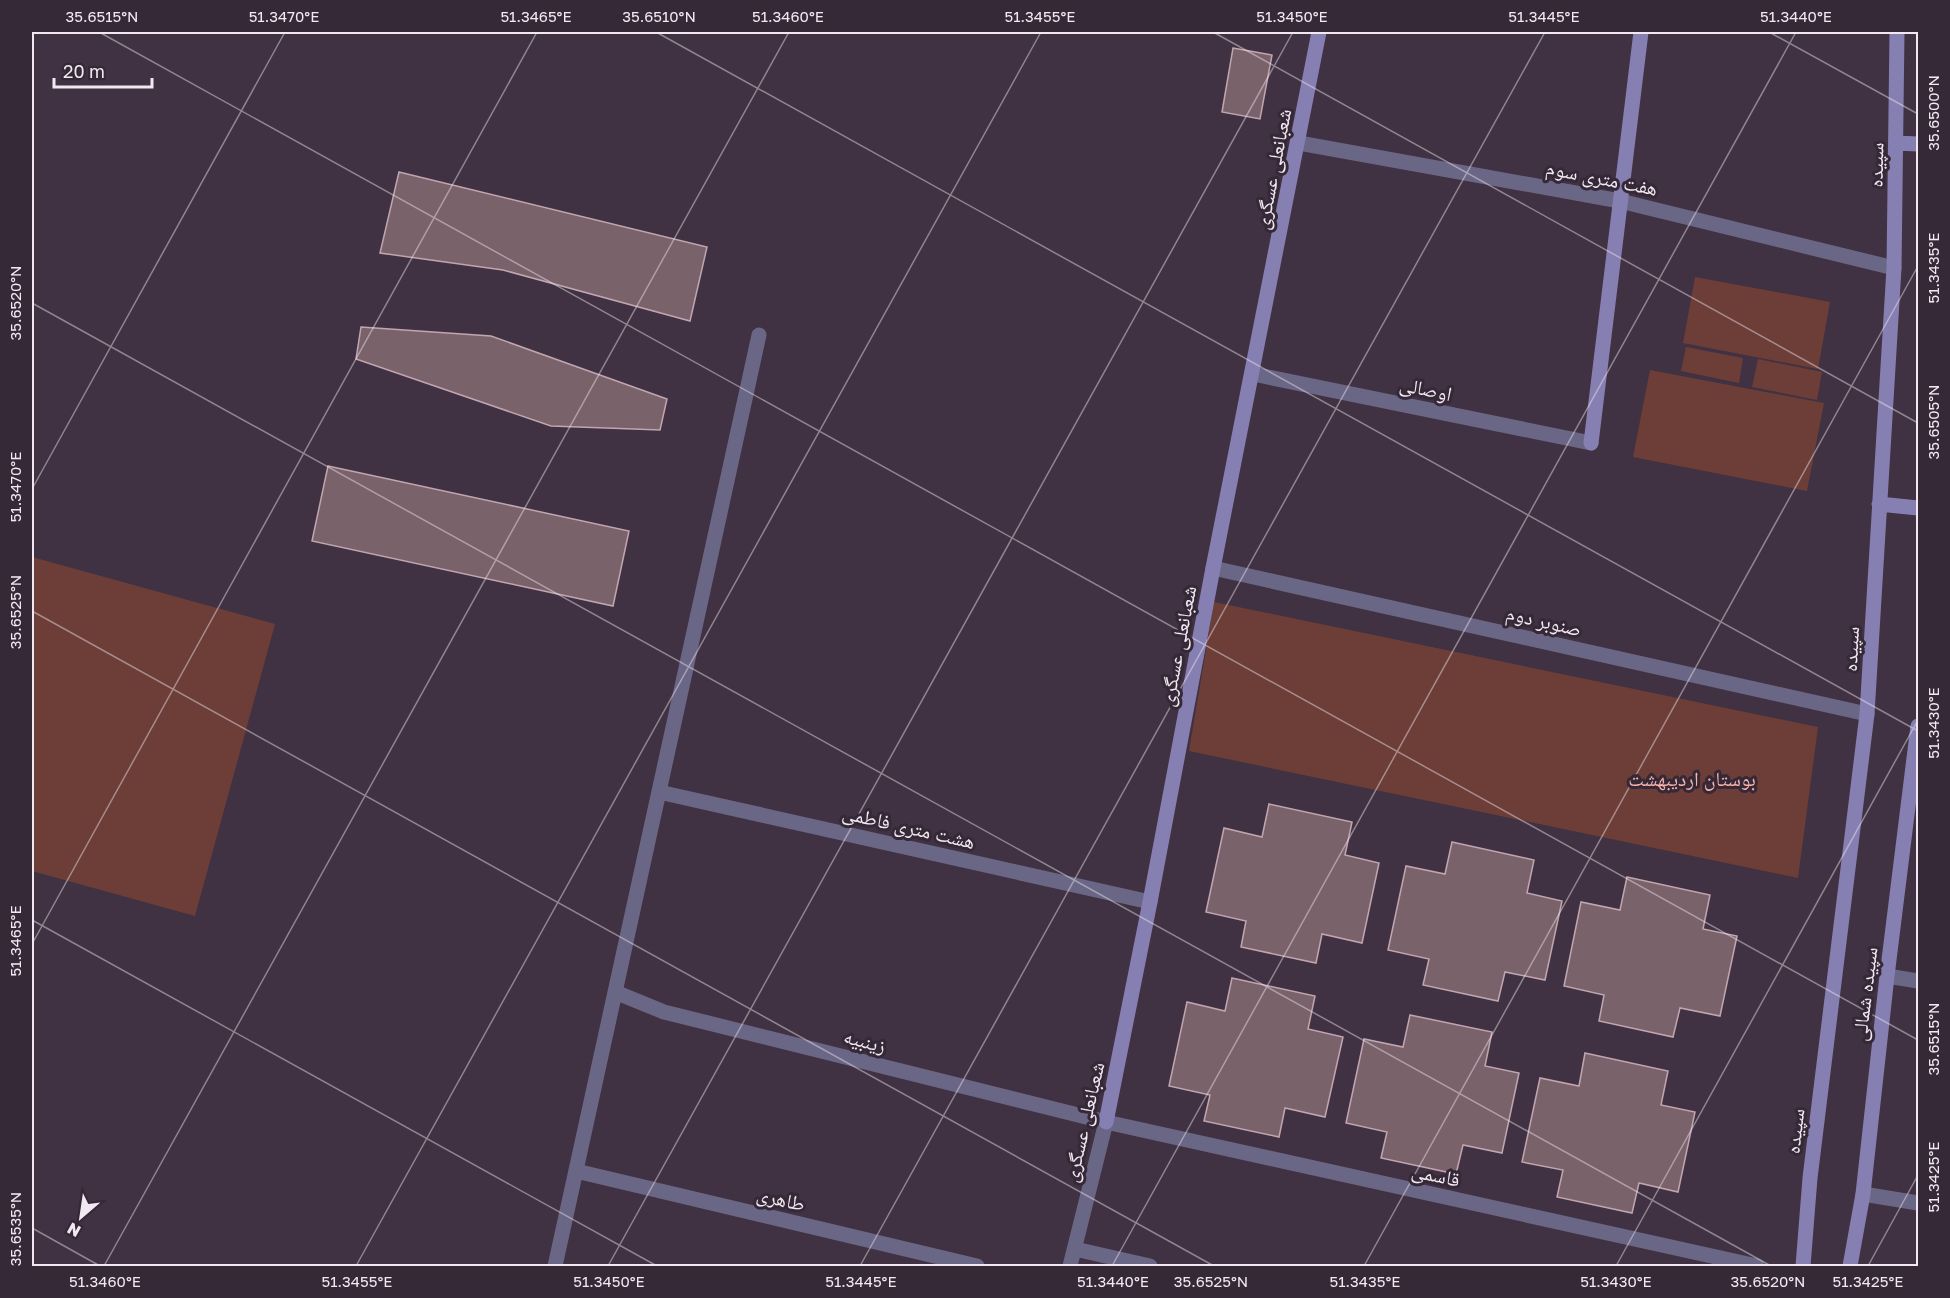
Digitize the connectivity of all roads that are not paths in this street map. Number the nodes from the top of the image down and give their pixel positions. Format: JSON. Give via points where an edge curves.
{"nodes":[{"id":1,"x":1319,"y":32,"type":"edge"},
{"id":2,"x":1641,"y":32,"type":"edge"},
{"id":3,"x":1897,"y":32,"type":"edge"},
{"id":4,"x":1299,"y":143,"type":"junction"},
{"id":5,"x":1896,"y":143,"type":"junction"},
{"id":6,"x":1918,"y":144,"type":"edge"},
{"id":7,"x":1620,"y":201,"type":"junction"},
{"id":8,"x":1894,"y":268,"type":"junction"},
{"id":9,"x":759,"y":335,"type":"dead end"},
{"id":10,"x":1252,"y":374,"type":"junction"},
{"id":11,"x":1591,"y":443,"type":"joint"},
{"id":12,"x":1879,"y":504,"type":"junction"},
{"id":13,"x":1918,"y":507,"type":"edge"},
{"id":14,"x":1213,"y":568,"type":"junction"},
{"id":15,"x":1867,"y":714,"type":"junction"},
{"id":16,"x":1918,"y":726,"type":"edge"},
{"id":17,"x":659,"y":792,"type":"junction"},
{"id":18,"x":1150,"y":902,"type":"junction"},
{"id":19,"x":1887,"y":976,"type":"junction"},
{"id":20,"x":1918,"y":981,"type":"edge"},
{"id":21,"x":615,"y":992,"type":"junction"},
{"id":22,"x":1106,"y":1122,"type":"junction"},
{"id":23,"x":576,"y":1171,"type":"junction"},
{"id":24,"x":1863,"y":1194,"type":"junction"},
{"id":25,"x":1918,"y":1203,"type":"edge"},
{"id":26,"x":1075,"y":1249,"type":"junction"},
{"id":27,"x":555,"y":1266,"type":"edge"},
{"id":28,"x":977,"y":1266,"type":"edge"},
{"id":29,"x":1070,"y":1266,"type":"edge"},
{"id":30,"x":1150,"y":1266,"type":"edge"},
{"id":31,"x":1757,"y":1266,"type":"edge"},
{"id":32,"x":1803,"y":1266,"type":"edge"},
{"id":33,"x":1850,"y":1266,"type":"edge"}],
"edges":[{"from":1,"to":4,"type":"main road","name":"شعبانعلی عسگری"},
{"from":2,"to":7,"type":"main road"},
{"from":3,"to":5,"type":"main road","name":"سپیده"},
{"from":4,"to":7,"type":"street","name":"هفت متری سوم"},
{"from":4,"to":10,"type":"main road","name":"شعبانعلی عسگری"},
{"from":5,"to":6,"type":"main road"},
{"from":5,"to":8,"type":"main road","name":"سپیده"},
{"from":7,"to":8,"type":"street","name":"هفت متری سوم"},
{"from":7,"to":11,"type":"main road"},
{"from":8,"to":12,"type":"main road","name":"سپیده"},
{"from":9,"to":17,"type":"street"},
{"from":10,"to":11,"type":"street","name":"اوصالی"},
{"from":10,"to":14,"type":"main road","name":"شعبانعلی عسگری"},
{"from":12,"to":13,"type":"main road"},
{"from":12,"to":15,"type":"main road","name":"سپیده"},
{"from":14,"to":15,"type":"street","name":"صنوبر دوم"},
{"from":14,"to":18,"type":"main road","name":"شعبانعلی عسگری"},
{"from":15,"to":32,"type":"main road","name":"سپیده","via":[[1810,1178]]},
{"from":16,"to":19,"type":"main road","name":"سپیده شمالی"},
{"from":17,"to":18,"type":"street","name":"هشت متری فاطمی"},
{"from":17,"to":21,"type":"street"},
{"from":18,"to":22,"type":"main road","name":"شعبانعلی عسگری"},
{"from":19,"to":20,"type":"street"},
{"from":19,"to":24,"type":"main road","name":"سپیده شمالی"},
{"from":21,"to":22,"type":"street","name":"زینبیه","via":[[664,1012]]},
{"from":21,"to":23,"type":"street"},
{"from":22,"to":26,"type":"street","name":"شعبانعلی عسگری"},
{"from":22,"to":31,"type":"street","name":"قاسمی"},
{"from":23,"to":27,"type":"street"},
{"from":23,"to":28,"type":"street","name":"طاهری"},
{"from":24,"to":25,"type":"street"},
{"from":24,"to":33,"type":"main road","name":"سپیده شمالی"},
{"from":26,"to":29,"type":"street","name":"شعبانعلی عسگری"},
{"from":26,"to":30,"type":"street"}]}
